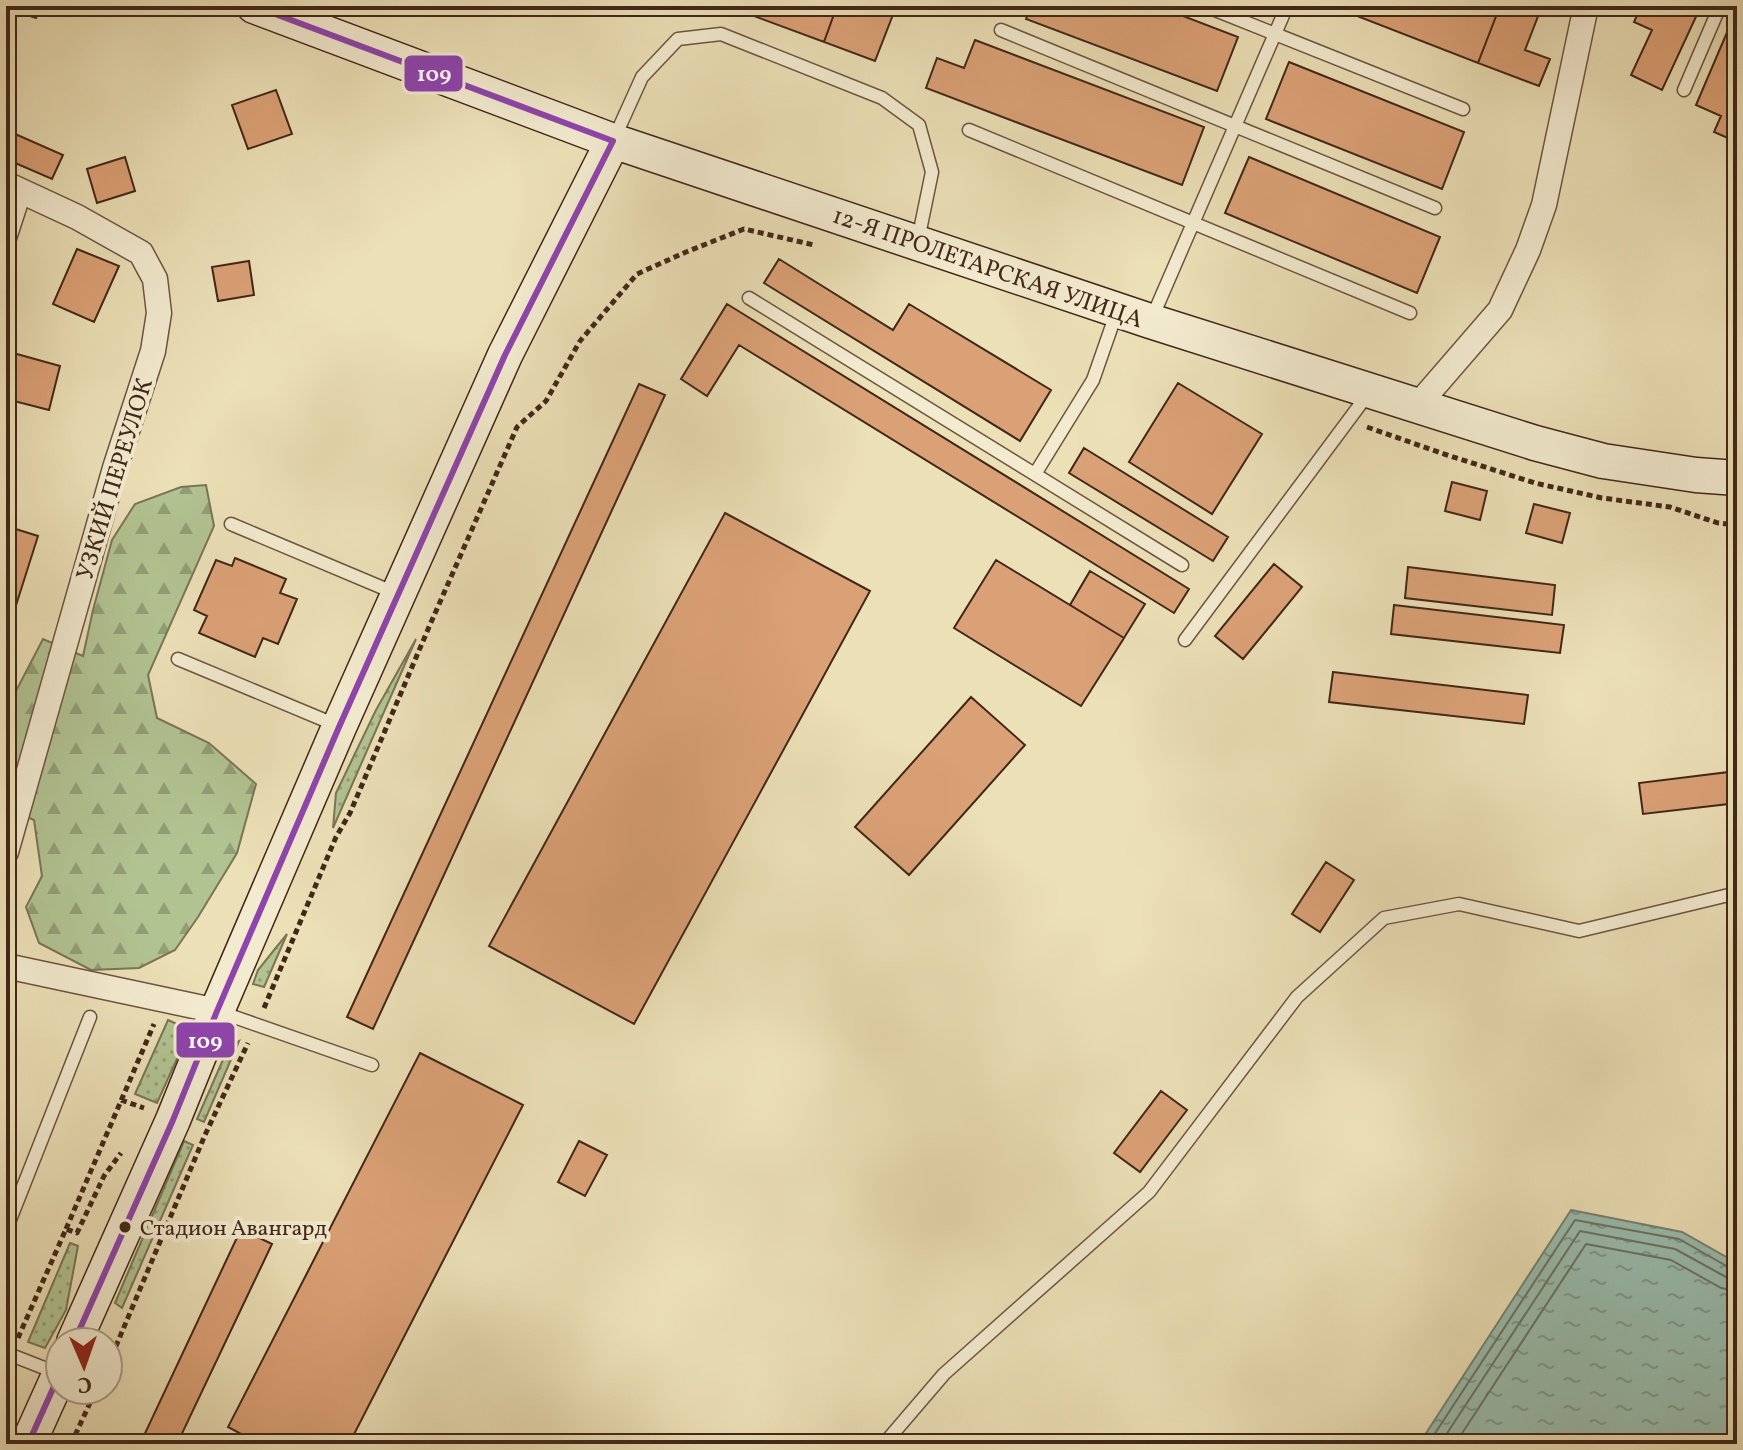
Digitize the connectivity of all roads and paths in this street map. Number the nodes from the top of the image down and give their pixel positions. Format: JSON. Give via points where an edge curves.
{"nodes":[{"id":1,"x":1205,"y":6,"type":"edge"},
{"id":2,"x":1287,"y":6,"type":"edge"},
{"id":3,"x":1586,"y":6,"type":"edge"},
{"id":4,"x":1720,"y":6,"type":"edge"},
{"id":5,"x":261,"y":7,"type":"edge"},
{"id":6,"x":1001,"y":30,"type":"dead end"},
{"id":7,"x":1275,"y":34,"type":"junction"},
{"id":8,"x":1684,"y":90,"type":"dead end"},
{"id":9,"x":1463,"y":109,"type":"dead end"},
{"id":10,"x":1235,"y":126,"type":"junction"},
{"id":11,"x":969,"y":130,"type":"dead end"},
{"id":12,"x":613,"y":141,"type":"junction"},
{"id":13,"x":16,"y":189,"type":"edge"},
{"id":14,"x":1435,"y":208,"type":"dead end"},
{"id":15,"x":1193,"y":223,"type":"junction"},
{"id":16,"x":918,"y":243,"type":"junction"},
{"id":17,"x":827,"y":250,"type":"dead end"},
{"id":18,"x":6,"y":251,"type":"edge"},
{"id":19,"x":749,"y":298,"type":"dead end"},
{"id":20,"x":1117,"y":310,"type":"junction"},
{"id":21,"x":1410,"y":313,"type":"dead end"},
{"id":22,"x":1150,"y":321,"type":"junction"},
{"id":23,"x":1370,"y":391,"type":"junction"},
{"id":24,"x":1417,"y":406,"type":"junction"},
{"id":25,"x":1348,"y":421,"type":"junction"},
{"id":26,"x":1035,"y":474,"type":"junction"},
{"id":27,"x":1737,"y":478,"type":"edge"},
{"id":28,"x":231,"y":524,"type":"dead end"},
{"id":29,"x":1737,"y":525,"type":"edge"},
{"id":30,"x":1182,"y":565,"type":"dead end"},
{"id":31,"x":398,"y":594,"type":"junction"},
{"id":32,"x":1185,"y":640,"type":"dead end"},
{"id":33,"x":178,"y":659,"type":"dead end"},
{"id":34,"x":339,"y":727,"type":"junction"},
{"id":35,"x":6,"y":852,"type":"edge"},
{"id":36,"x":1737,"y":893,"type":"edge"},
{"id":37,"x":6,"y":966,"type":"edge"},
{"id":38,"x":165,"y":1000,"type":"junction"},
{"id":39,"x":217,"y":1011,"type":"junction"},
{"id":40,"x":90,"y":1017,"type":"dead end"},
{"id":41,"x":257,"y":1025,"type":"junction"},
{"id":42,"x":372,"y":1065,"type":"dead end"},
{"id":43,"x":121,"y":1100,"type":"junction"},
{"id":44,"x":150,"y":1111,"type":"dead end"},
{"id":45,"x":123,"y":1150,"type":"dead end"},
{"id":46,"x":66,"y":1229,"type":"junction"},
{"id":47,"x":6,"y":1230,"type":"edge"},
{"id":48,"x":81,"y":1326,"type":"edge"},
{"id":49,"x":124,"y":1327,"type":"edge"},
{"id":50,"x":8,"y":1354,"type":"edge"},
{"id":51,"x":44,"y":1367,"type":"edge"},
{"id":52,"x":45,"y":1406,"type":"edge"},
{"id":53,"x":89,"y":1406,"type":"edge"},
{"id":54,"x":28,"y":1444,"type":"edge"},
{"id":55,"x":71,"y":1444,"type":"edge"},
{"id":56,"x":884,"y":1444,"type":"edge"}],
"edges":[{"from":1,"to":7,"type":"lane"},
{"from":2,"to":7,"type":"lane"},
{"from":3,"to":24,"type":"street","via":[[1544,205],[1528,250],[1500,310]]},
{"from":4,"to":8,"type":"lane"},
{"from":5,"to":12,"type":"main road","name":"12-Я ПРОЛЕТАРСКАЯ УЛИЦА"},
{"from":6,"to":10,"type":"lane"},
{"from":7,"to":9,"type":"lane"},
{"from":7,"to":10,"type":"lane"},
{"from":10,"to":14,"type":"lane"},
{"from":10,"to":15,"type":"lane"},
{"from":11,"to":15,"type":"lane"},
{"from":12,"to":16,"type":"main road","name":"12-Я ПРОЛЕТАРСКАЯ УЛИЦА"},
{"from":12,"to":16,"type":"lane","via":[[642,77],[678,39],[721,34],[882,98],[919,125],[932,172]]},
{"from":12,"to":31,"type":"main road","via":[[505,355]]},
{"from":13,"to":18,"type":"lane"},
{"from":13,"to":35,"type":"street","name":"УЗКИЙ ПЕРЕУЛОК","via":[[141,253],[155,279],[159,313],[153,351]]},
{"from":15,"to":21,"type":"lane"},
{"from":15,"to":22,"type":"lane"},
{"from":16,"to":20,"type":"main road","name":"12-Я ПРОЛЕТАРСКАЯ УЛИЦА"},
{"from":17,"to":41,"type":"path","via":[[744,229],[637,274],[580,341],[546,401],[517,427]]},
{"from":19,"to":26,"type":"lane"},
{"from":20,"to":22,"type":"main road","name":"12-Я ПРОЛЕТАРСКАЯ УЛИЦА"},
{"from":20,"to":26,"type":"lane","via":[[1093,380]]},
{"from":22,"to":23,"type":"main road","name":"12-Я ПРОЛЕТАРСКАЯ УЛИЦА"},
{"from":23,"to":24,"type":"main road","name":"12-Я ПРОЛЕТАРСКАЯ УЛИЦА"},
{"from":23,"to":25,"type":"lane"},
{"from":24,"to":27,"type":"main road","name":"12-Я ПРОЛЕТАРСКАЯ УЛИЦА","via":[[1603,461]]},
{"from":25,"to":29,"type":"path","via":[[1535,483]]},
{"from":25,"to":32,"type":"lane"},
{"from":26,"to":30,"type":"lane"},
{"from":28,"to":31,"type":"lane"},
{"from":31,"to":34,"type":"main road"},
{"from":33,"to":34,"type":"lane"},
{"from":34,"to":39,"type":"main road"},
{"from":36,"to":56,"type":"lane","via":[[1579,931],[1459,904],[1384,918],[1297,997],[1149,1192],[944,1374]]},
{"from":37,"to":38,"type":"street"},
{"from":38,"to":39,"type":"street"},
{"from":38,"to":43,"type":"path"},
{"from":39,"to":41,"type":"lane"},
{"from":39,"to":48,"type":"main road"},
{"from":40,"to":47,"type":"lane"},
{"from":41,"to":42,"type":"lane"},
{"from":41,"to":49,"type":"path"},
{"from":43,"to":44,"type":"path"},
{"from":43,"to":46,"type":"path"},
{"from":45,"to":46,"type":"path","via":[[104,1176],[77,1233]]},
{"from":46,"to":50,"type":"path"},
{"from":50,"to":51,"type":"lane"},
{"from":52,"to":54,"type":"main road"},
{"from":53,"to":55,"type":"path"}]}
